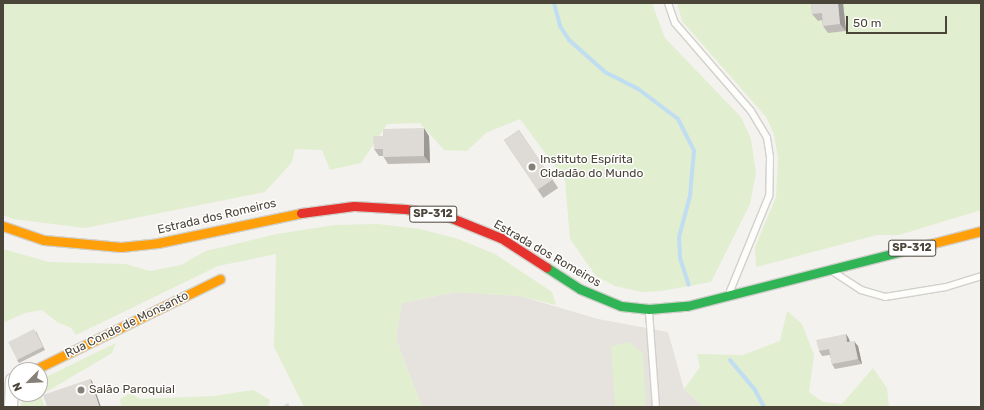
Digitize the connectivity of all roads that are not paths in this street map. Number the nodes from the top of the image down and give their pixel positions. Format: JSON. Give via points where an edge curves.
{"nodes":[{"id":1,"x":668,"y":3,"type":"edge"},
{"id":2,"x":3,"y":226,"type":"edge"},
{"id":3,"x":981,"y":231,"type":"edge"},
{"id":4,"x":830,"y":269,"type":"junction"},
{"id":5,"x":981,"y":276,"type":"edge"},
{"id":6,"x":220,"y":279,"type":"dead end"},
{"id":7,"x":728,"y":296,"type":"junction"},
{"id":8,"x":649,"y":309,"type":"junction"},
{"id":9,"x":48,"y":363,"type":"edge"},
{"id":10,"x":656,"y":407,"type":"edge"}],
"edges":[{"from":1,"to":7,"type":"lane","via":[[675,23],[751,111],[766,138],[770,157],[769,196]]},
{"from":2,"to":8,"type":"main road","name":"Estrada dos Romeiros","number":"SP-312","via":[[44,240],[121,247],[158,243],[319,209],[354,206],[406,209],[449,217],[478,228],[501,238],[580,289],[621,306]]},
{"from":3,"to":4,"type":"main road","name":"Estrada dos Romeiros","number":"SP-312"},
{"from":4,"to":5,"type":"lane","via":[[861,290],[885,297],[946,287]]},
{"from":4,"to":7,"type":"main road","name":"Estrada dos Romeiros","number":"SP-312"},
{"from":6,"to":9,"type":"main road","name":"Rua Conde de Monsanto"},
{"from":7,"to":8,"type":"main road","name":"Estrada dos Romeiros","number":"SP-312","via":[[687,306]]},
{"from":8,"to":10,"type":"lane"}]}
